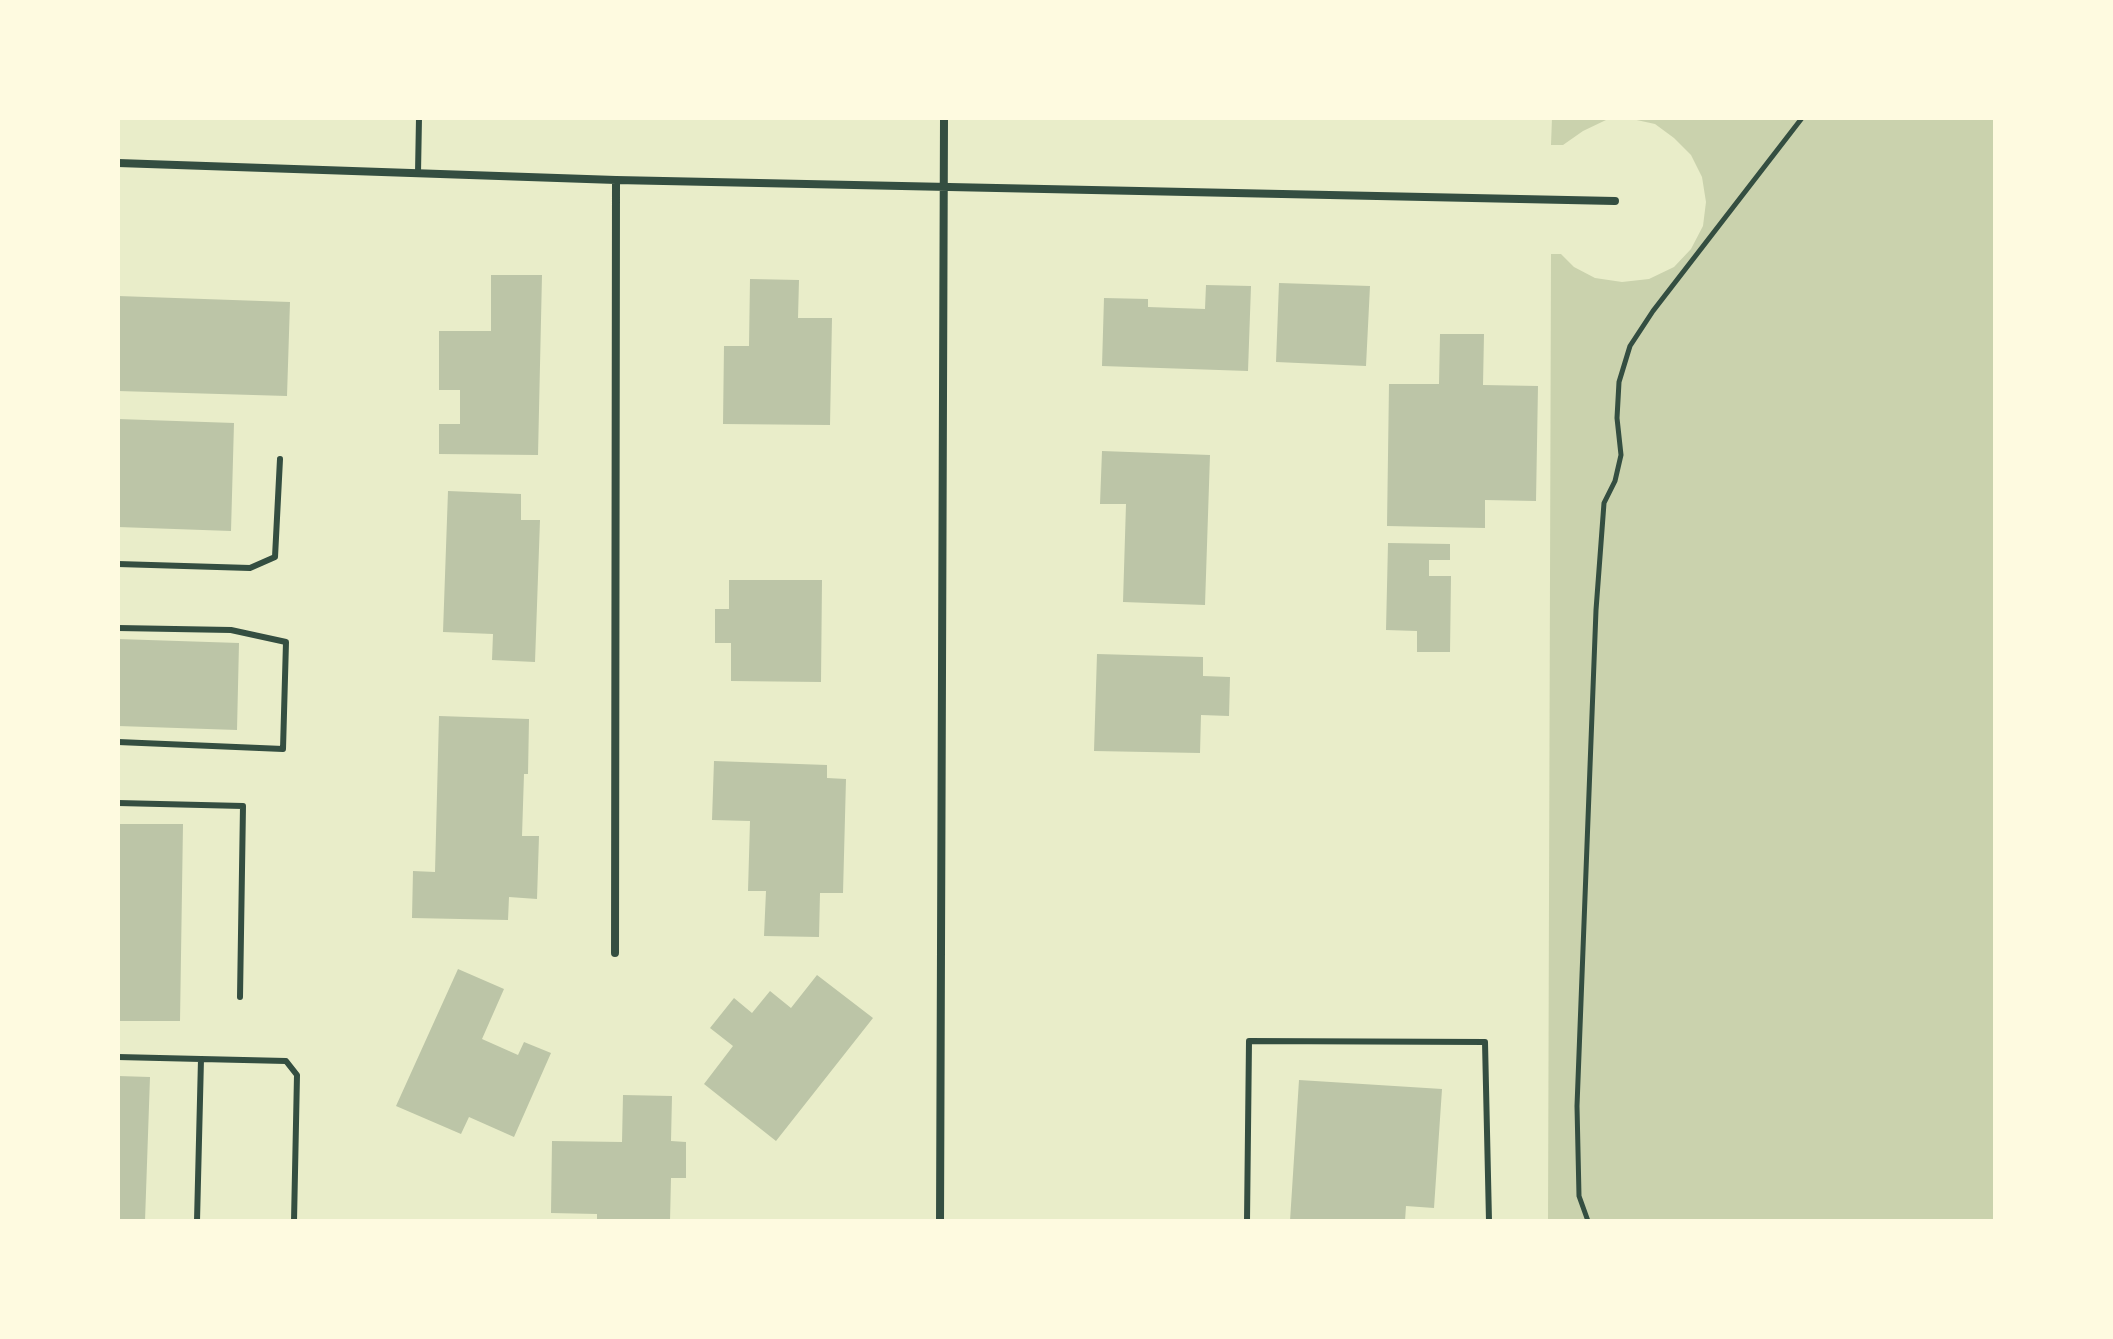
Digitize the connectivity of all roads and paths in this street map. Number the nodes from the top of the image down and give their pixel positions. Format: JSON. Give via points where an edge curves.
{"nodes":[{"id":1,"x":419,"y":118,"type":"edge"},
{"id":2,"x":944,"y":118,"type":"edge"},
{"id":3,"x":1802,"y":118,"type":"edge"},
{"id":4,"x":118,"y":163,"type":"edge"},
{"id":5,"x":418,"y":173,"type":"junction"},
{"id":6,"x":616,"y":180,"type":"junction"},
{"id":7,"x":945,"y":186,"type":"junction"},
{"id":8,"x":1615,"y":201,"type":"dead end"},
{"id":9,"x":280,"y":459,"type":"dead end"},
{"id":10,"x":118,"y":564,"type":"edge"},
{"id":11,"x":118,"y":628,"type":"edge"},
{"id":12,"x":118,"y":742,"type":"edge"},
{"id":13,"x":118,"y":803,"type":"edge"},
{"id":14,"x":615,"y":953,"type":"dead end"},
{"id":15,"x":240,"y":997,"type":"dead end"},
{"id":16,"x":118,"y":1057,"type":"edge"},
{"id":17,"x":201,"y":1059,"type":"junction"},
{"id":18,"x":197,"y":1221,"type":"edge"},
{"id":19,"x":294,"y":1221,"type":"edge"},
{"id":20,"x":940,"y":1221,"type":"edge"},
{"id":21,"x":1247,"y":1221,"type":"edge"},
{"id":22,"x":1489,"y":1221,"type":"edge"},
{"id":23,"x":1588,"y":1221,"type":"edge"}],
"edges":[{"from":1,"to":5,"type":"lane"},
{"from":2,"to":7,"type":"street"},
{"from":3,"to":23,"type":"path","via":[[1653,311],[1630,346],[1619,382],[1621,455],[1604,503],[1596,610],[1577,1106],[1579,1196]]},
{"from":4,"to":5,"type":"street"},
{"from":5,"to":6,"type":"street"},
{"from":6,"to":7,"type":"street"},
{"from":6,"to":14,"type":"street"},
{"from":7,"to":8,"type":"street"},
{"from":7,"to":20,"type":"street"},
{"from":9,"to":10,"type":"lane","via":[[275,557],[250,568]]},
{"from":11,"to":12,"type":"lane","via":[[231,630],[286,642],[283,749]]},
{"from":13,"to":15,"type":"lane","via":[[243,806]]},
{"from":16,"to":17,"type":"lane"},
{"from":17,"to":18,"type":"lane"},
{"from":17,"to":19,"type":"lane","via":[[286,1061],[297,1075]]},
{"from":21,"to":22,"type":"lane","via":[[1249,1041],[1265,1041],[1485,1042]]}]}
